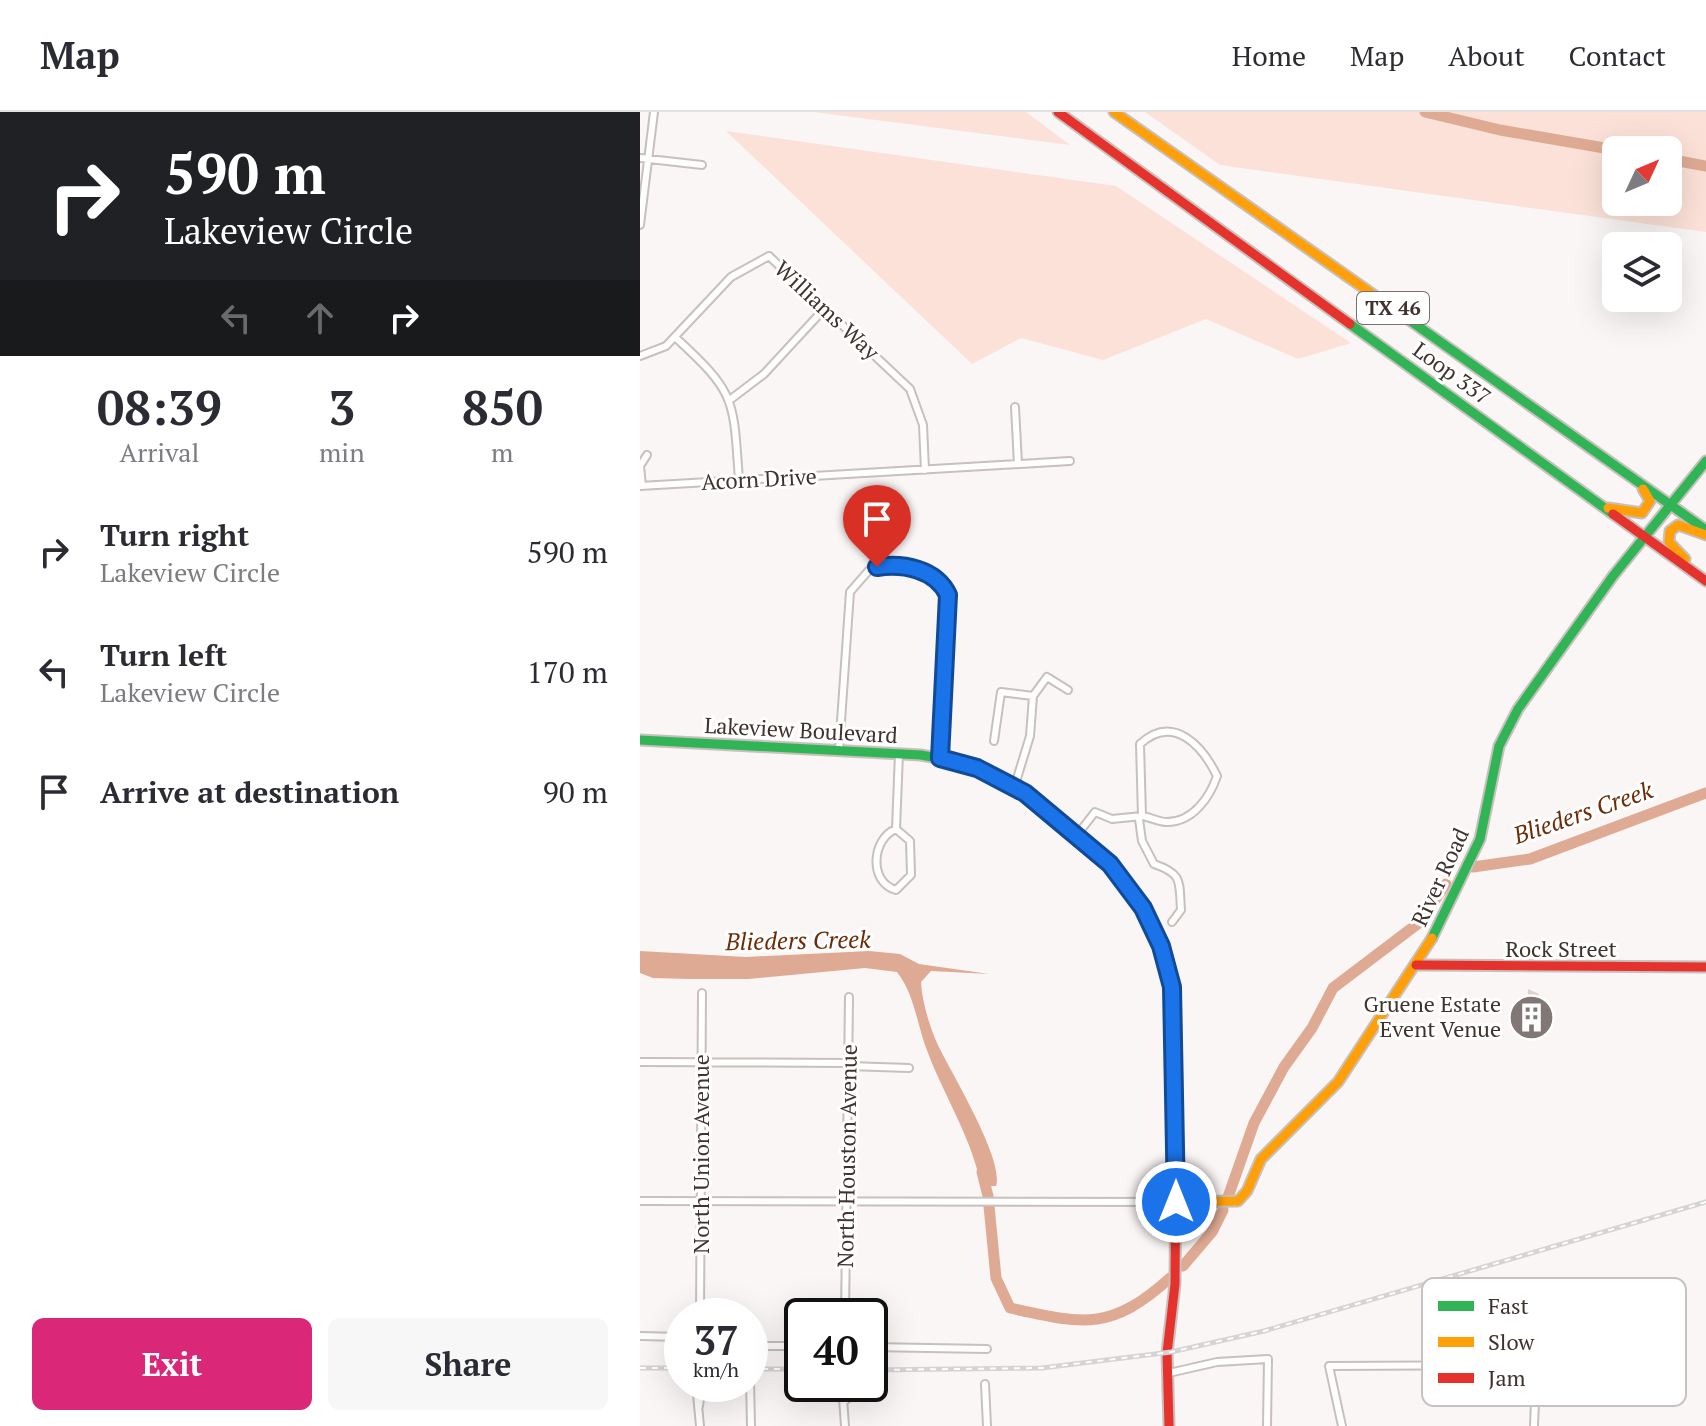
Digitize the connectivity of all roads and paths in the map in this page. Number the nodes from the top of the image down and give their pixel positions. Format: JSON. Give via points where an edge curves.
{"nodes":[{"id":1,"x":654,"y":112,"type":"edge"},
{"id":2,"x":1058,"y":112,"type":"edge"},
{"id":3,"x":1114,"y":112,"type":"edge"},
{"id":4,"x":644,"y":159,"type":"edge"},
{"id":5,"x":702,"y":165,"type":"dead end"},
{"id":6,"x":640,"y":225,"type":"edge"},
{"id":7,"x":825,"y":308,"type":"junction"},
{"id":8,"x":676,"y":338,"type":"junction"},
{"id":9,"x":640,"y":356,"type":"edge"},
{"id":10,"x":731,"y":399,"type":"junction"},
{"id":11,"x":1015,"y":407,"type":"dead end"},
{"id":12,"x":647,"y":455,"type":"dead end"},
{"id":13,"x":1070,"y":461,"type":"dead end"},
{"id":14,"x":1706,"y":461,"type":"edge"},
{"id":15,"x":1018,"y":464,"type":"junction"},
{"id":16,"x":925,"y":470,"type":"junction"},
{"id":17,"x":1634,"y":479,"type":"junction"},
{"id":18,"x":739,"y":480,"type":"junction"},
{"id":19,"x":641,"y":486,"type":"edge"},
{"id":20,"x":1671,"y":505,"type":"junction"},
{"id":21,"x":1602,"y":506,"type":"junction"},
{"id":22,"x":1706,"y":533,"type":"edge"},
{"id":23,"x":1646,"y":537,"type":"junction"},
{"id":24,"x":1706,"y":581,"type":"edge"},
{"id":25,"x":1068,"y":690,"type":"dead end"},
{"id":26,"x":1033,"y":696,"type":"junction"},
{"id":27,"x":640,"y":740,"type":"edge"},
{"id":28,"x":994,"y":741,"type":"dead end"},
{"id":29,"x":839,"y":750,"type":"junction"},
{"id":30,"x":899,"y":753,"type":"junction"},
{"id":31,"x":940,"y":758,"type":"junction"},
{"id":32,"x":1015,"y":785,"type":"junction"},
{"id":33,"x":1140,"y":817,"type":"junction"},
{"id":34,"x":896,"y":829,"type":"junction"},
{"id":35,"x":1077,"y":835,"type":"junction"},
{"id":36,"x":1172,"y":922,"type":"dead end"},
{"id":37,"x":1416,"y":965,"type":"junction"},
{"id":38,"x":1706,"y":967,"type":"edge"},
{"id":39,"x":702,"y":993,"type":"dead end"},
{"id":40,"x":849,"y":997,"type":"dead end"},
{"id":41,"x":640,"y":1062,"type":"edge"},
{"id":42,"x":701,"y":1063,"type":"junction"},
{"id":43,"x":848,"y":1064,"type":"junction"},
{"id":44,"x":909,"y":1068,"type":"dead end"},
{"id":45,"x":700,"y":1199,"type":"junction"},
{"id":46,"x":640,"y":1201,"type":"edge"},
{"id":47,"x":847,"y":1201,"type":"junction"},
{"id":48,"x":1176,"y":1202,"type":"junction"},
{"id":49,"x":700,"y":1298,"type":"edge"},
{"id":50,"x":845,"y":1298,"type":"edge"},
{"id":51,"x":640,"y":1336,"type":"edge"},
{"id":52,"x":664,"y":1337,"type":"edge"},
{"id":53,"x":888,"y":1347,"type":"edge"},
{"id":54,"x":987,"y":1349,"type":"dead end"},
{"id":55,"x":1422,"y":1366,"type":"edge"},
{"id":56,"x":1169,"y":1373,"type":"junction"},
{"id":57,"x":985,"y":1384,"type":"dead end"},
{"id":58,"x":699,"y":1402,"type":"edge"},
{"id":59,"x":751,"y":1402,"type":"edge"},
{"id":60,"x":844,"y":1402,"type":"edge"},
{"id":61,"x":1535,"y":1406,"type":"edge"},
{"id":62,"x":700,"y":1426,"type":"edge"},
{"id":63,"x":751,"y":1426,"type":"edge"},
{"id":64,"x":845,"y":1426,"type":"edge"},
{"id":65,"x":987,"y":1426,"type":"edge"},
{"id":66,"x":1169,"y":1426,"type":"edge"},
{"id":67,"x":1267,"y":1426,"type":"edge"},
{"id":68,"x":1342,"y":1426,"type":"edge"},
{"id":69,"x":1534,"y":1426,"type":"edge"}],
"edges":[{"from":1,"to":4,"type":"street"},
{"from":2,"to":21,"type":"street","name":"Loop 337","number":"TX 46"},
{"from":3,"to":17,"type":"street","name":"Loop 337","number":"TX 46"},
{"from":4,"to":5,"type":"street"},
{"from":4,"to":6,"type":"street"},
{"from":7,"to":8,"type":"street","name":"Williams Way","via":[[769,256],[731,277]]},
{"from":7,"to":10,"type":"street","via":[[757,380]]},
{"from":7,"to":16,"type":"street","name":"Williams Way","via":[[910,389],[923,425]]},
{"from":8,"to":9,"type":"street","name":"Williams Way"},
{"from":8,"to":10,"type":"street"},
{"from":10,"to":18,"type":"street"},
{"from":11,"to":15,"type":"street"},
{"from":12,"to":19,"type":"street","via":[[640,466]]},
{"from":13,"to":15,"type":"street","name":"Acorn Drive"},
{"from":14,"to":20,"type":"street","name":"River Road"},
{"from":15,"to":16,"type":"street","name":"Acorn Drive"},
{"from":16,"to":18,"type":"street","name":"Acorn Drive"},
{"from":17,"to":20,"type":"street","name":"Loop 337","number":"TX 46"},
{"from":17,"to":21,"type":"street","via":[[1650,501],[1646,511]]},
{"from":18,"to":19,"type":"street","name":"Acorn Drive"},
{"from":20,"to":22,"type":"street","name":"Loop 337","number":"TX 46"},
{"from":20,"to":23,"type":"street","name":"River Road"},
{"from":21,"to":23,"type":"street","name":"Loop 337","number":"TX 46"},
{"from":22,"to":24,"type":"street","via":[[1678,525],[1669,536]]},
{"from":23,"to":24,"type":"street","name":"Loop 337","number":"TX 46"},
{"from":23,"to":37,"type":"street","name":"River Road","via":[[1509,722],[1495,757],[1480,839]]},
{"from":25,"to":26,"type":"street","via":[[1047,677]]},
{"from":26,"to":28,"type":"street","via":[[1001,692]]},
{"from":26,"to":32,"type":"street","via":[[1030,736]]},
{"from":27,"to":29,"type":"street","name":"Lakeview Boulevard"},
{"from":29,"to":30,"type":"street","name":"Lakeview Boulevard"},
{"from":29,"to":31,"type":"street","via":[[850,592],[870,569],[892,565],[925,573],[948,595]]},
{"from":30,"to":31,"type":"street","name":"Lakeview Boulevard"},
{"from":30,"to":34,"type":"street"},
{"from":31,"to":32,"type":"street","name":"Lakeview Boulevard"},
{"from":32,"to":35,"type":"street","name":"Lakeview Boulevard"},
{"from":33,"to":33,"type":"street","via":[[1179,820],[1210,797],[1217,776],[1191,738],[1168,733],[1140,744]]},
{"from":33,"to":35,"type":"street","via":[[1112,819],[1095,812]]},
{"from":33,"to":36,"type":"street","via":[[1142,841],[1154,864],[1178,878],[1181,910]]},
{"from":34,"to":34,"type":"street","via":[[880,841],[878,878],[896,890],[908,882],[911,863],[910,841]]},
{"from":35,"to":48,"type":"street","name":"Lakeview Boulevard","via":[[1126,882],[1167,963],[1176,1048]]},
{"from":37,"to":38,"type":"street","name":"Rock Street"},
{"from":37,"to":48,"type":"street","name":"River Road","via":[[1338,1082],[1261,1159],[1242,1198],[1231,1203]]},
{"from":39,"to":42,"type":"street","name":"North Union Avenue"},
{"from":40,"to":43,"type":"street","name":"North Houston Avenue"},
{"from":41,"to":42,"type":"street"},
{"from":42,"to":43,"type":"street"},
{"from":42,"to":45,"type":"street","name":"North Union Avenue"},
{"from":43,"to":44,"type":"street"},
{"from":43,"to":47,"type":"street","name":"North Houston Avenue"},
{"from":45,"to":46,"type":"street"},
{"from":45,"to":47,"type":"street"},
{"from":45,"to":49,"type":"street","name":"North Union Avenue"},
{"from":47,"to":48,"type":"street"},
{"from":47,"to":50,"type":"street","name":"North Houston Avenue"},
{"from":48,"to":56,"type":"street","name":"Lakeview Boulevard"},
{"from":51,"to":52,"type":"street"},
{"from":53,"to":54,"type":"street"},
{"from":55,"to":68,"type":"street","via":[[1329,1366]]},
{"from":56,"to":66,"type":"street","name":"Lakeview Boulevard"},
{"from":56,"to":67,"type":"street","via":[[1217,1362],[1268,1359]]},
{"from":57,"to":65,"type":"street"},
{"from":58,"to":62,"type":"street"},
{"from":59,"to":63,"type":"street"},
{"from":60,"to":64,"type":"street"},
{"from":61,"to":69,"type":"street"}]}
